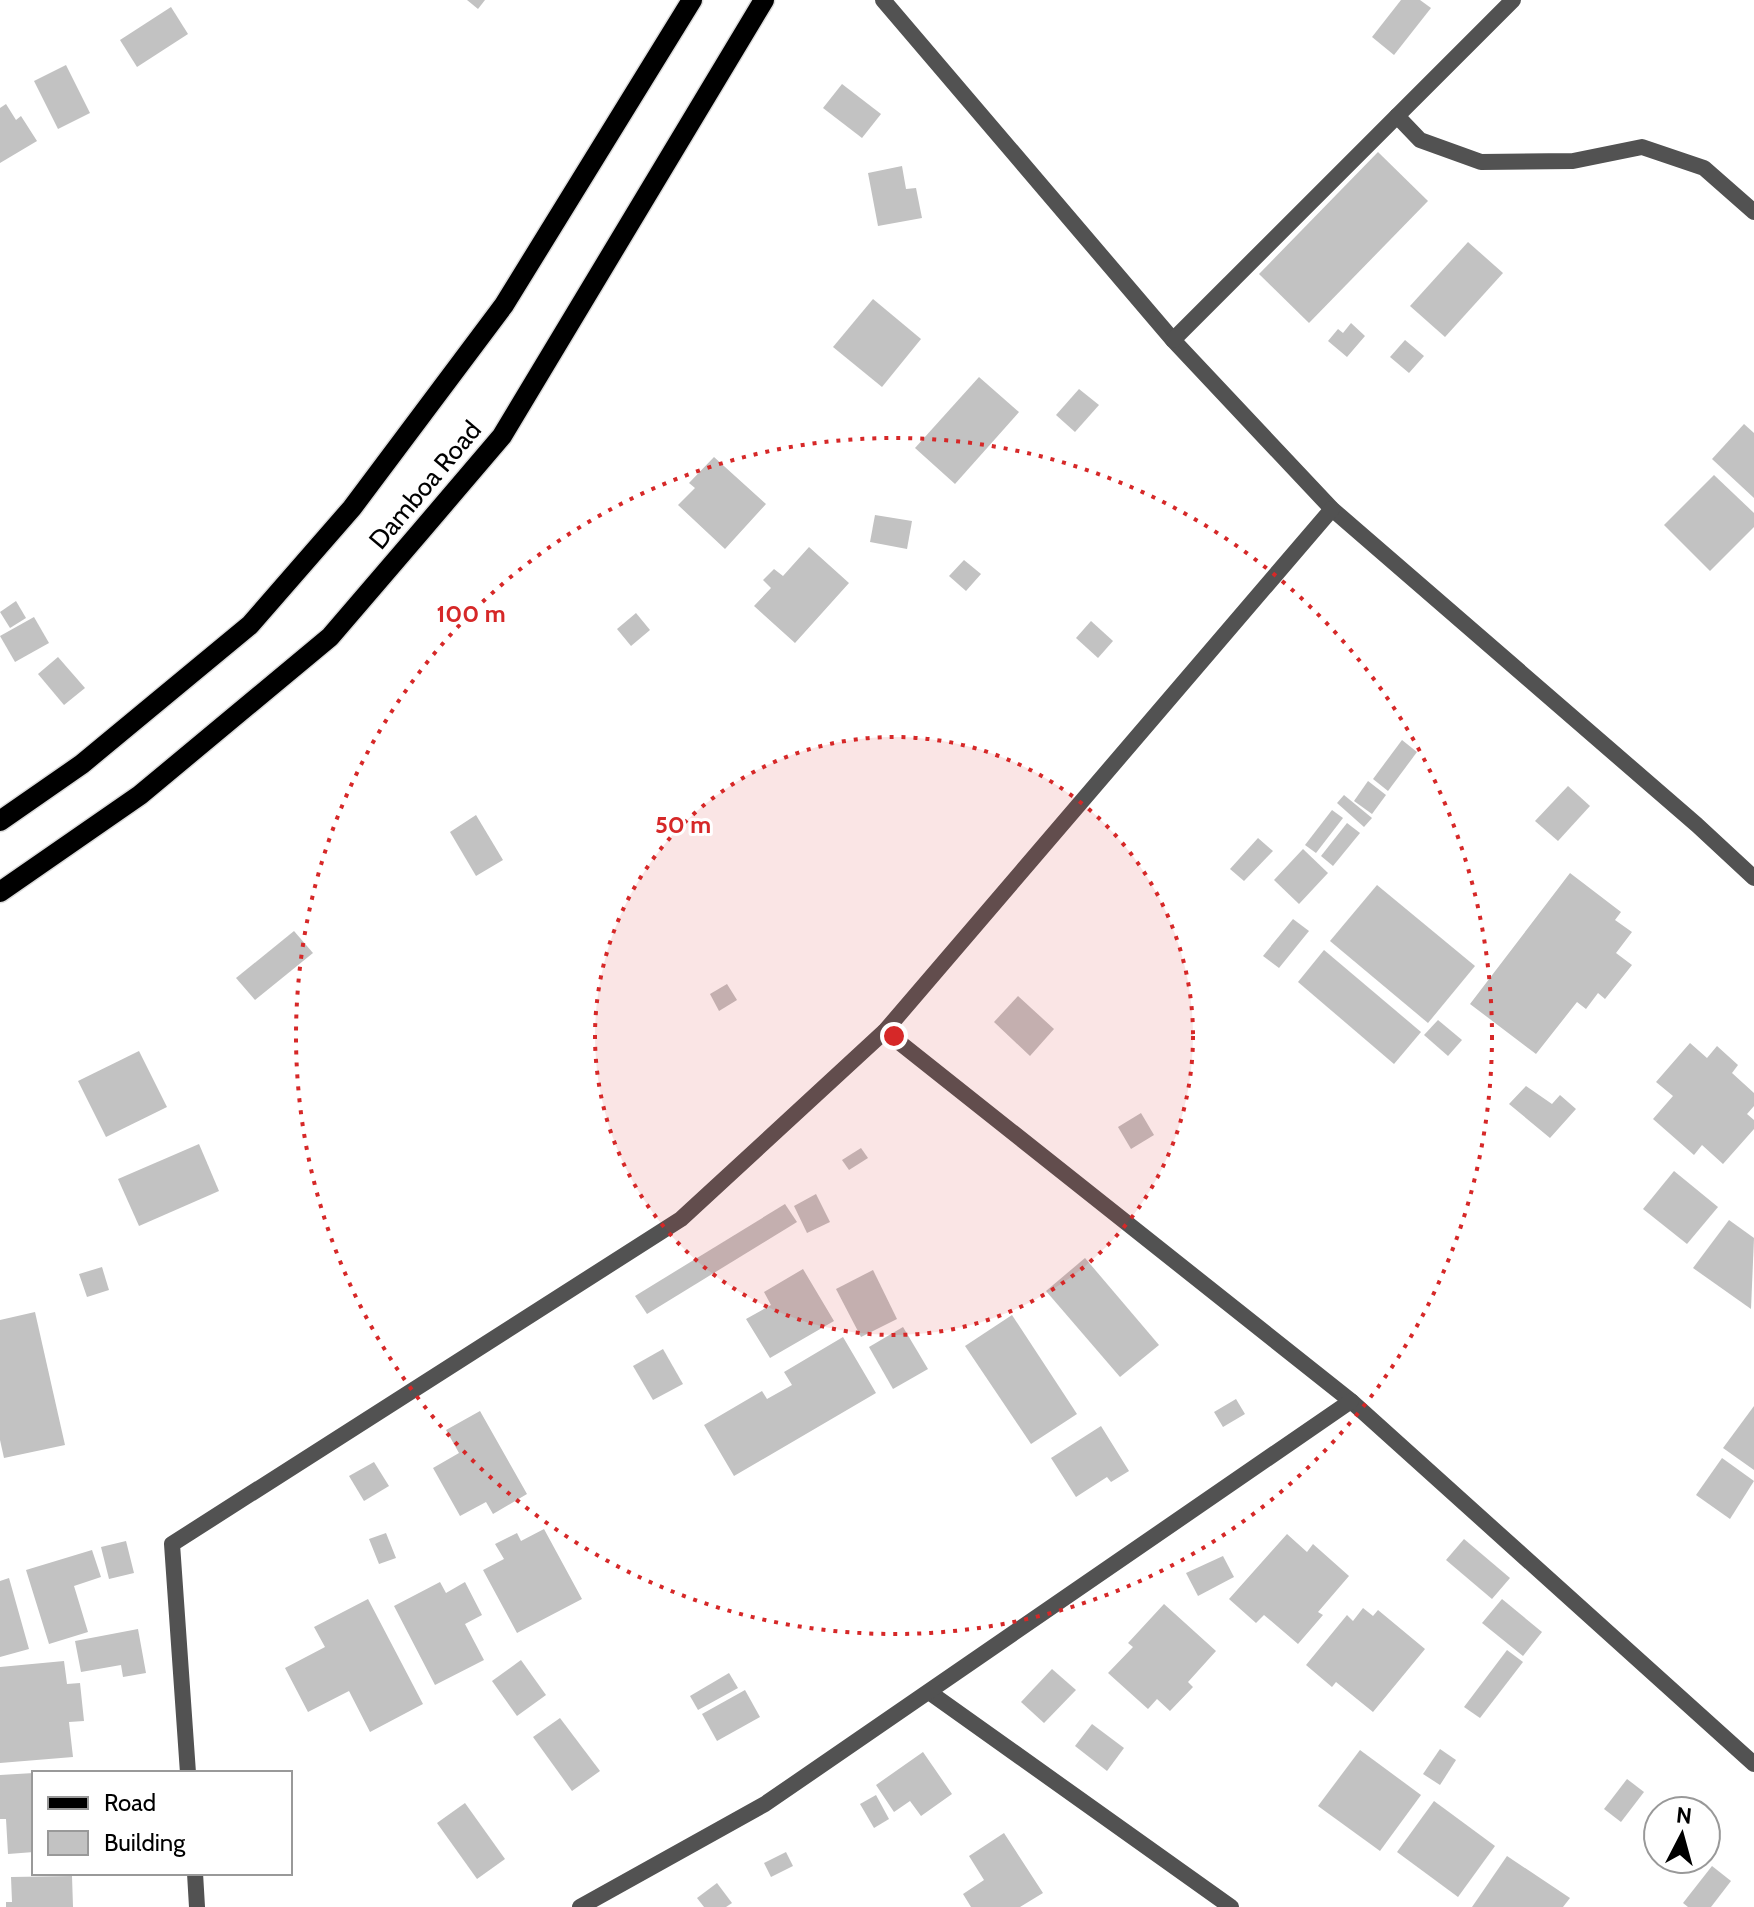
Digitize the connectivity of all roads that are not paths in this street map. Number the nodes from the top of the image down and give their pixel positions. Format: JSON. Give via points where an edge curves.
{"nodes":[{"id":1,"x":692,"y":0,"type":"edge"},
{"id":2,"x":764,"y":0,"type":"edge"},
{"id":3,"x":883,"y":0,"type":"edge"},
{"id":4,"x":1513,"y":0,"type":"edge"},
{"id":5,"x":1397,"y":116,"type":"junction"},
{"id":6,"x":1754,"y":212,"type":"edge"},
{"id":7,"x":1173,"y":340,"type":"junction"},
{"id":8,"x":1332,"y":509,"type":"junction"},
{"id":9,"x":0,"y":821,"type":"edge"},
{"id":10,"x":1754,"y":878,"type":"edge"},
{"id":11,"x":0,"y":892,"type":"edge"},
{"id":12,"x":885,"y":1031,"type":"junction"},
{"id":13,"x":1351,"y":1401,"type":"junction"},
{"id":14,"x":929,"y":1692,"type":"junction"},
{"id":15,"x":1754,"y":1764,"type":"edge"},
{"id":16,"x":188,"y":1771,"type":"edge"},
{"id":17,"x":195,"y":1875,"type":"edge"},
{"id":18,"x":197,"y":1907,"type":"edge"},
{"id":19,"x":580,"y":1907,"type":"edge"},
{"id":20,"x":1231,"y":1907,"type":"edge"}],
"edges":[{"from":1,"to":9,"type":"main road","name":"Damboa Road","via":[[504,305],[352,508],[250,625],[82,764]]},
{"from":2,"to":11,"type":"main road","name":"Damboa Road","via":[[502,436],[330,637],[140,795]]},
{"from":3,"to":7,"type":"street"},
{"from":4,"to":5,"type":"street"},
{"from":5,"to":6,"type":"street","via":[[1420,140],[1481,162],[1573,161],[1642,147],[1704,168]]},
{"from":5,"to":7,"type":"street"},
{"from":7,"to":8,"type":"street"},
{"from":8,"to":10,"type":"street"},
{"from":8,"to":12,"type":"street"},
{"from":12,"to":13,"type":"street"},
{"from":12,"to":16,"type":"street","via":[[681,1219],[172,1544]]},
{"from":13,"to":14,"type":"street"},
{"from":13,"to":15,"type":"street"},
{"from":14,"to":19,"type":"street","via":[[765,1804]]},
{"from":14,"to":20,"type":"street"},
{"from":17,"to":18,"type":"street"}]}
